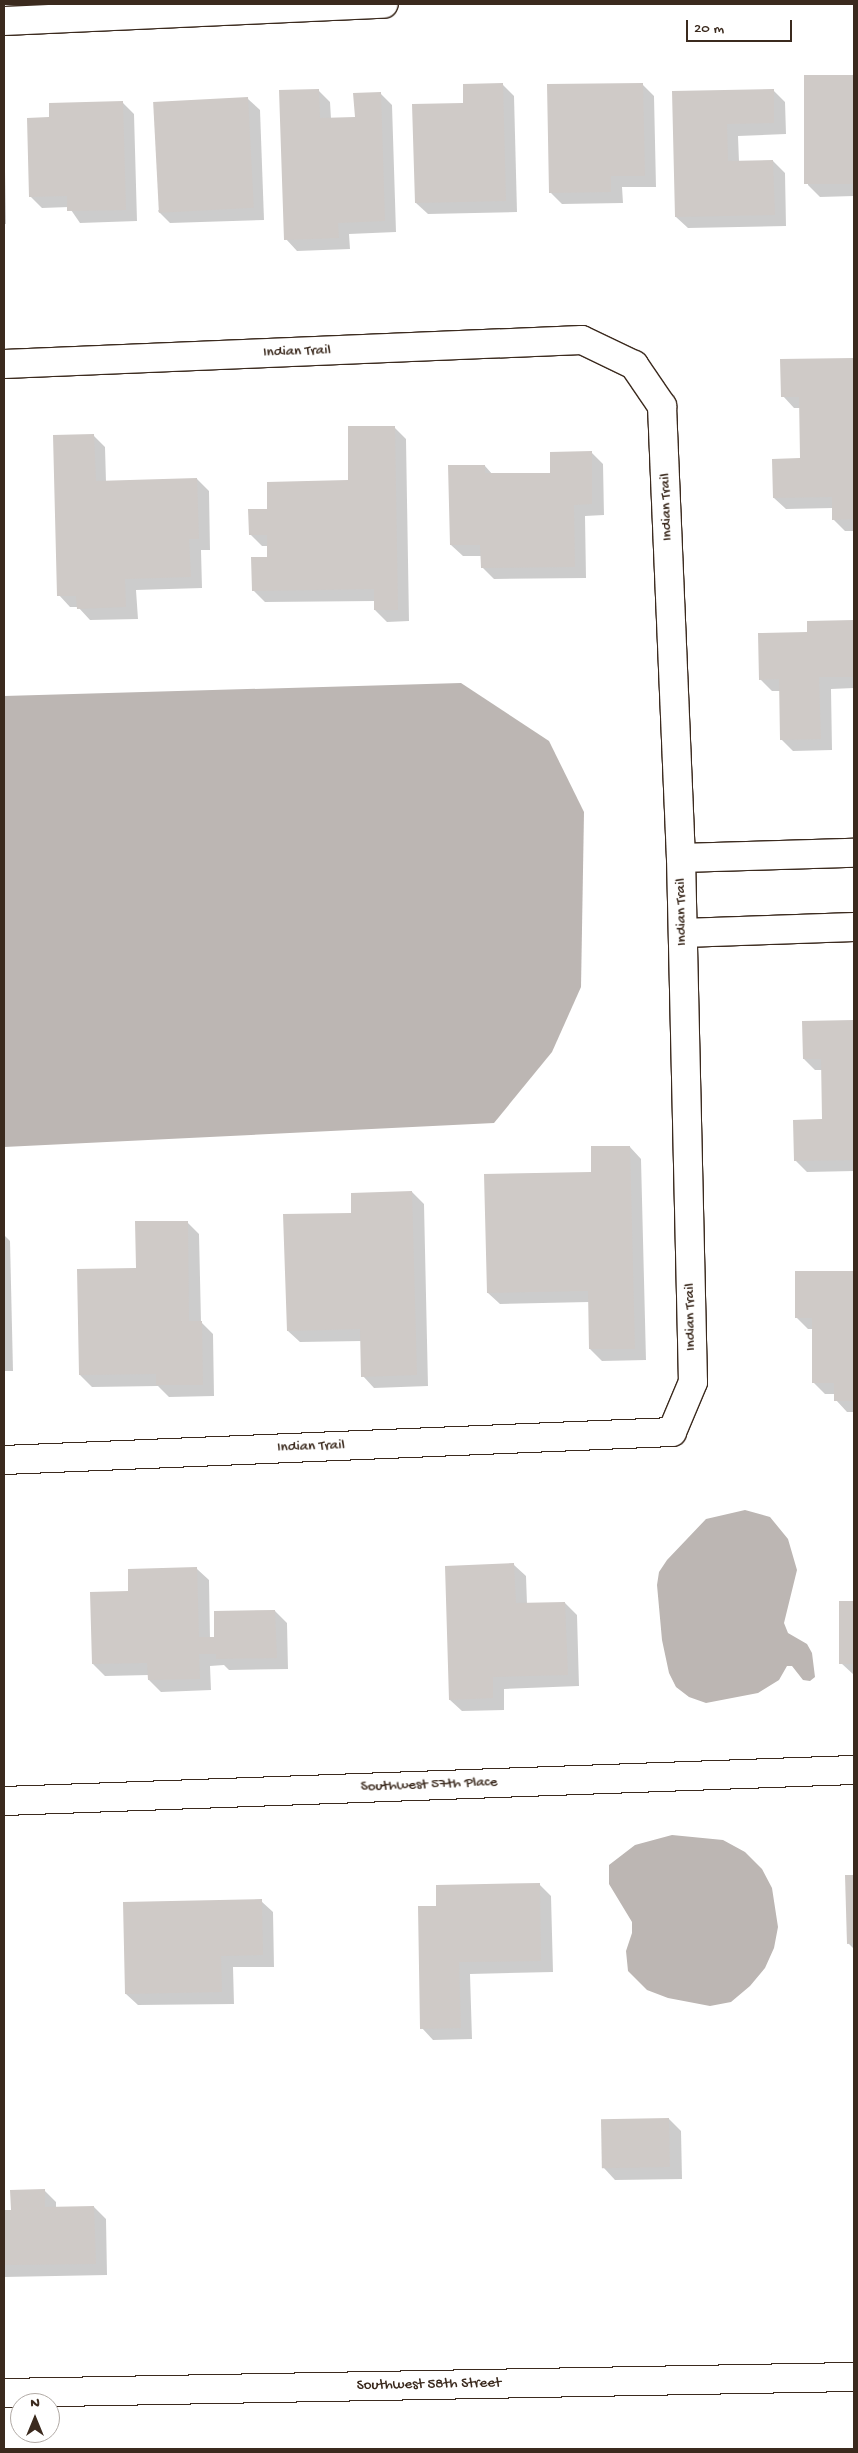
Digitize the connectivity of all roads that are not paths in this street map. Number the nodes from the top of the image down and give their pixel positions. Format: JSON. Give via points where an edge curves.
{"nodes":[{"id":1,"x":384,"y":4,"type":"edge"},
{"id":2,"x":4,"y":20,"type":"edge"},
{"id":3,"x":4,"y":364,"type":"edge"},
{"id":4,"x":854,"y":853,"type":"edge"},
{"id":5,"x":681,"y":858,"type":"junction"},
{"id":6,"x":854,"y":927,"type":"edge"},
{"id":7,"x":682,"y":934,"type":"junction"},
{"id":8,"x":4,"y":1460,"type":"edge"},
{"id":9,"x":854,"y":1770,"type":"edge"},
{"id":10,"x":4,"y":1801,"type":"edge"},
{"id":11,"x":854,"y":2377,"type":"edge"},
{"id":12,"x":4,"y":2393,"type":"edge"}],
"edges":[{"from":1,"to":2,"type":"street"},
{"from":3,"to":5,"type":"street","name":"Indian Trail","via":[[582,340],[634,365],[662,406]]},
{"from":4,"to":5,"type":"street"},
{"from":5,"to":7,"type":"street","name":"Indian Trail"},
{"from":6,"to":7,"type":"street"},
{"from":7,"to":8,"type":"street","name":"Indian Trail","via":[[693,1382],[672,1432]]},
{"from":9,"to":10,"type":"street","name":"Southwest 57th Place"},
{"from":11,"to":12,"type":"street","name":"Southwest 58th Street"}]}
